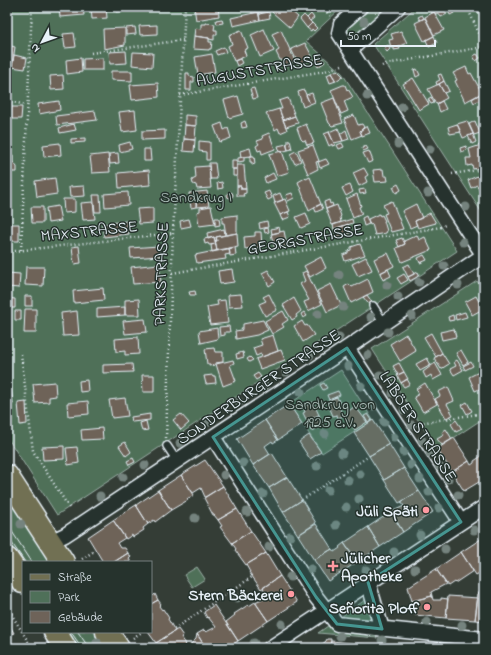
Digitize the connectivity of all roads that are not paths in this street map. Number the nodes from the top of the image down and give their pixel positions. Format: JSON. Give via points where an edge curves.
{"nodes":[{"id":1,"x":360,"y":7,"type":"edge"},
{"id":2,"x":398,"y":7,"type":"edge"},
{"id":3,"x":350,"y":50,"type":"junction"},
{"id":4,"x":484,"y":255,"type":"edge"},
{"id":5,"x":373,"y":306,"type":"dead end"},
{"id":6,"x":384,"y":323,"type":"junction"},
{"id":7,"x":347,"y":348,"type":"junction"},
{"id":8,"x":213,"y":437,"type":"junction"},
{"id":9,"x":167,"y":446,"type":"road end"},
{"id":10,"x":177,"y":461,"type":"junction"},
{"id":11,"x":7,"y":476,"type":"edge"},
{"id":12,"x":484,"y":507,"type":"edge"},
{"id":13,"x":461,"y":522,"type":"junction"},
{"id":14,"x":50,"y":542,"type":"junction"},
{"id":15,"x":7,"y":559,"type":"edge"},
{"id":16,"x":72,"y":560,"type":"edge"},
{"id":17,"x":22,"y":581,"type":"edge"},
{"id":18,"x":368,"y":582,"type":"junction"},
{"id":19,"x":326,"y":611,"type":"junction"},
{"id":20,"x":382,"y":629,"type":"junction"},
{"id":21,"x":56,"y":633,"type":"edge"},
{"id":22,"x":109,"y":633,"type":"edge"},
{"id":23,"x":484,"y":639,"type":"edge"},
{"id":24,"x":125,"y":643,"type":"edge"},
{"id":25,"x":65,"y":648,"type":"edge"},
{"id":26,"x":270,"y":648,"type":"edge"}],
"edges":[{"from":1,"to":3,"type":"street","via":[[341,24],[339,33]]},
{"from":2,"to":3,"type":"street"},
{"from":3,"to":4,"type":"street"},
{"from":4,"to":6,"type":"street","name":"SONDERBURGER STRASSE"},
{"from":5,"to":6,"type":"lane"},
{"from":6,"to":7,"type":"street","name":"SONDERBURGER STRASSE"},
{"from":7,"to":8,"type":"street","name":"SONDERBURGER STRASSE"},
{"from":7,"to":13,"type":"street","name":"LABÖER STRASSE"},
{"from":8,"to":10,"type":"street","name":"SONDERBURGER STRASSE"},
{"from":8,"to":19,"type":"street"},
{"from":9,"to":10,"type":"lane"},
{"from":10,"to":14,"type":"street","name":"SONDERBURGER STRASSE","via":[[65,535]]},
{"from":11,"to":14,"type":"main road"},
{"from":12,"to":13,"type":"street"},
{"from":13,"to":18,"type":"street"},
{"from":14,"to":16,"type":"main road"},
{"from":15,"to":17,"type":"main road"},
{"from":18,"to":19,"type":"street"},
{"from":18,"to":20,"type":"street"},
{"from":19,"to":20,"type":"street","via":[[337,624]]},
{"from":19,"to":26,"type":"street"},
{"from":20,"to":23,"type":"street"},
{"from":21,"to":25,"type":"main road"},
{"from":22,"to":24,"type":"main road"}]}
